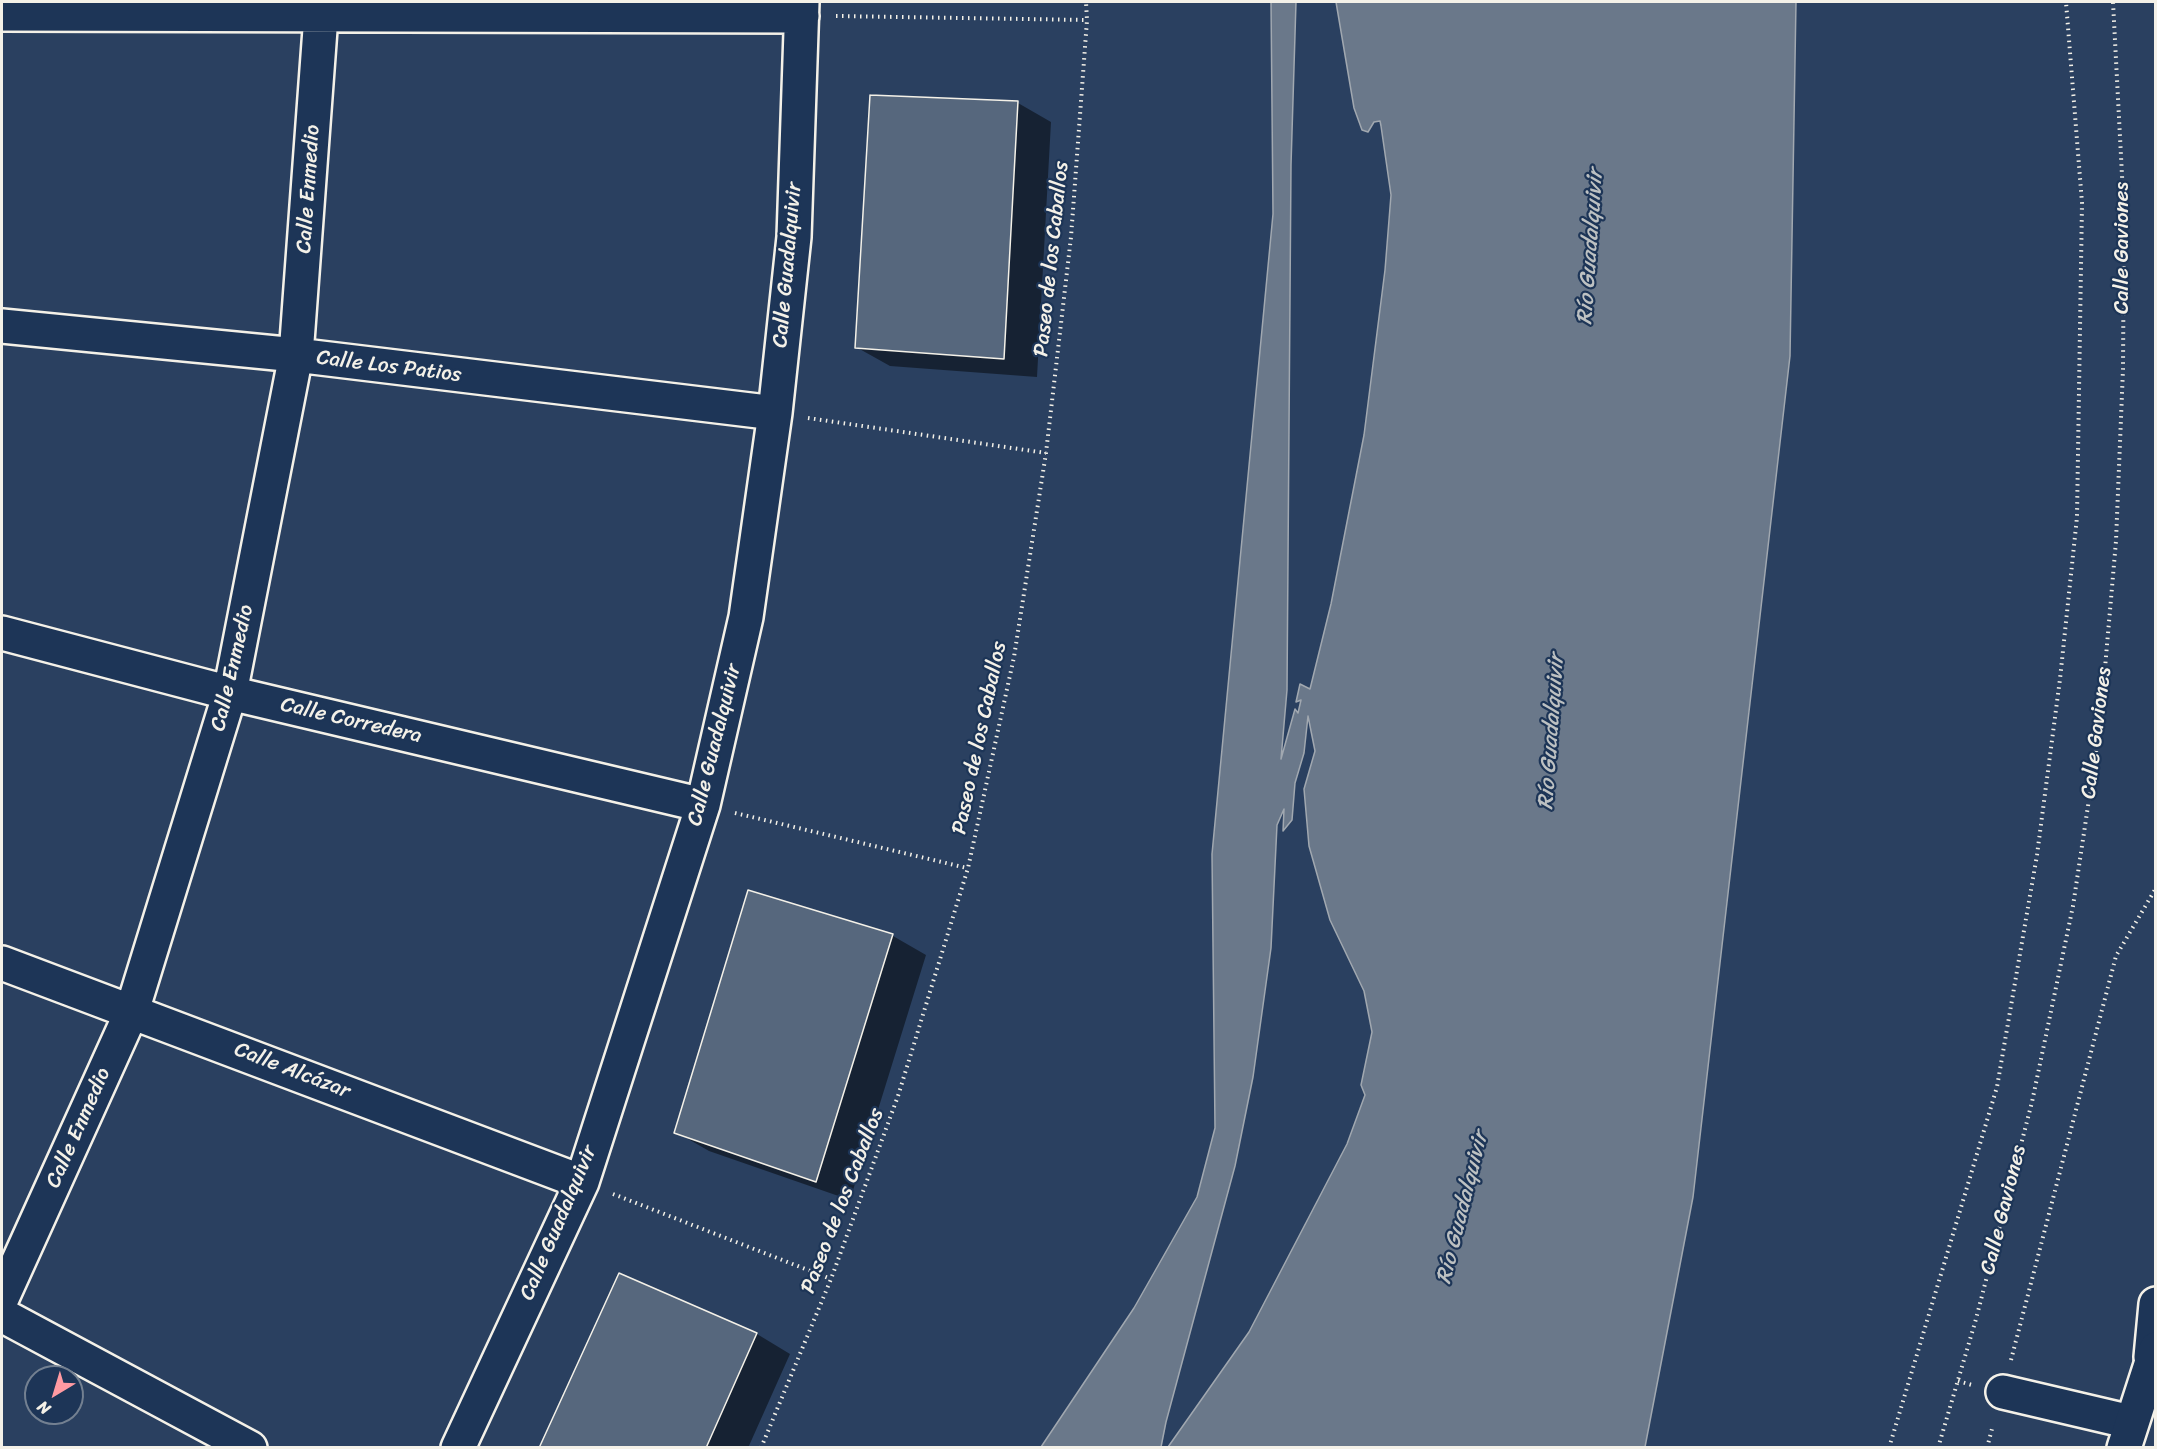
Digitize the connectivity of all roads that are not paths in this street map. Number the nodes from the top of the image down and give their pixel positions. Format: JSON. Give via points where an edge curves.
{"nodes":[{"id":1,"x":322,"y":8,"type":"edge"},
{"id":2,"x":802,"y":9,"type":"edge"},
{"id":3,"x":2,"y":14,"type":"edge"},
{"id":4,"x":2,"y":326,"type":"edge"},
{"id":5,"x":296,"y":355,"type":"junction"},
{"id":6,"x":775,"y":413,"type":"junction"},
{"id":7,"x":2,"y":633,"type":"edge"},
{"id":8,"x":230,"y":693,"type":"junction"},
{"id":9,"x":702,"y":805,"type":"junction"},
{"id":10,"x":2,"y":963,"type":"edge"},
{"id":11,"x":132,"y":1011,"type":"junction"},
{"id":12,"x":582,"y":1182,"type":"junction"},
{"id":13,"x":2,"y":1298,"type":"edge"},
{"id":14,"x":2156,"y":1304,"type":"edge"},
{"id":15,"x":2,"y":1315,"type":"edge"},
{"id":16,"x":2153,"y":1353,"type":"edge"},
{"id":17,"x":2002,"y":1392,"type":"road end"},
{"id":18,"x":2137,"y":1433,"type":"edge"},
{"id":19,"x":250,"y":1448,"type":"edge"},
{"id":20,"x":458,"y":1448,"type":"edge"}],
"edges":[{"from":1,"to":2,"type":"street"},
{"from":1,"to":3,"type":"street"},
{"from":1,"to":5,"type":"street","name":"Calle Enmedio"},
{"from":2,"to":6,"type":"street","name":"Calle Guadalquivir","via":[[794,237]]},
{"from":4,"to":5,"type":"street","name":"Calle Los Patios"},
{"from":5,"to":6,"type":"street","name":"Calle Los Patios"},
{"from":5,"to":8,"type":"street","name":"Calle Enmedio"},
{"from":6,"to":9,"type":"street","name":"Calle Guadalquivir","via":[[746,617]]},
{"from":7,"to":8,"type":"street","name":"Calle Corredera"},
{"from":8,"to":9,"type":"street","name":"Calle Corredera"},
{"from":8,"to":11,"type":"street","name":"Calle Enmedio"},
{"from":9,"to":12,"type":"street","name":"Calle Guadalquivir"},
{"from":10,"to":11,"type":"street","name":"Calle Alcázar"},
{"from":11,"to":12,"type":"street","name":"Calle Alcázar"},
{"from":11,"to":13,"type":"street","name":"Calle Enmedio"},
{"from":12,"to":20,"type":"street","name":"Calle Guadalquivir"},
{"from":14,"to":16,"type":"street"},
{"from":15,"to":19,"type":"street"},
{"from":16,"to":18,"type":"street"},
{"from":17,"to":18,"type":"street"}]}
